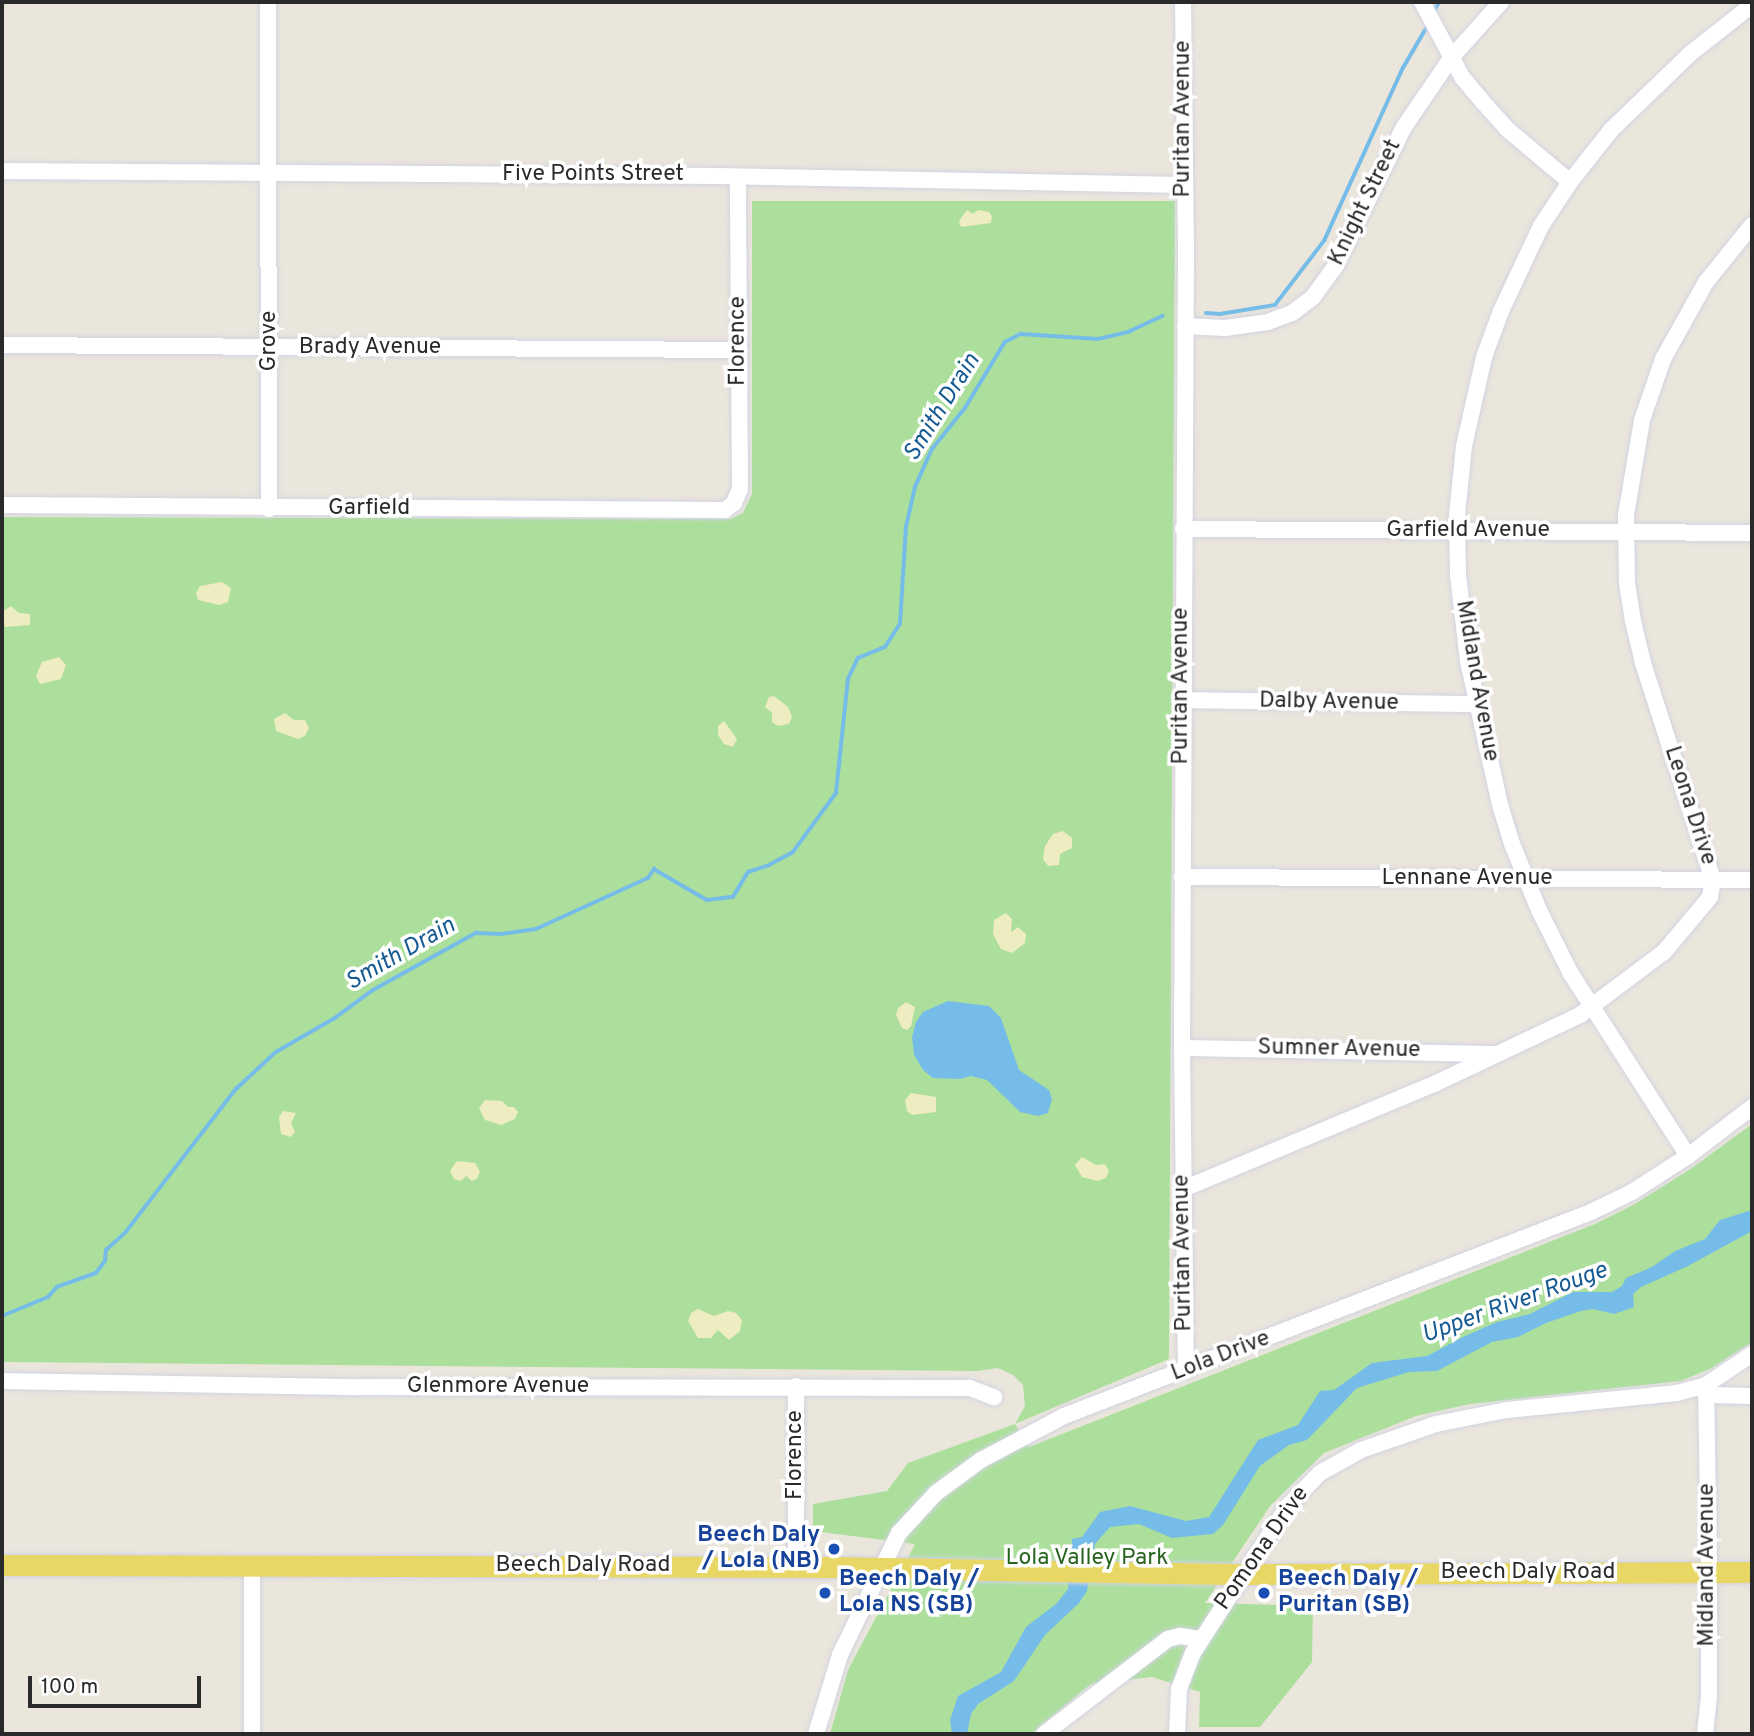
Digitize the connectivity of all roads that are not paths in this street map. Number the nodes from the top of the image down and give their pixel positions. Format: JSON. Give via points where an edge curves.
{"nodes":[{"id":1,"x":268,"y":2,"type":"edge"},
{"id":2,"x":1183,"y":2,"type":"edge"},
{"id":3,"x":1422,"y":2,"type":"edge"},
{"id":4,"x":1501,"y":2,"type":"edge"},
{"id":5,"x":1752,"y":5,"type":"edge"},
{"id":6,"x":1451,"y":58,"type":"junction"},
{"id":7,"x":2,"y":171,"type":"edge"},
{"id":8,"x":269,"y":173,"type":"junction"},
{"id":9,"x":738,"y":177,"type":"junction"},
{"id":10,"x":1570,"y":182,"type":"junction"},
{"id":11,"x":1184,"y":185,"type":"junction"},
{"id":12,"x":1752,"y":226,"type":"edge"},
{"id":13,"x":1185,"y":326,"type":"junction"},
{"id":14,"x":2,"y":345,"type":"edge"},
{"id":15,"x":270,"y":347,"type":"junction"},
{"id":16,"x":739,"y":350,"type":"junction"},
{"id":17,"x":734,"y":503,"type":"joint"},
{"id":18,"x":2,"y":505,"type":"edge"},
{"id":19,"x":269,"y":509,"type":"junction"},
{"id":20,"x":1183,"y":529,"type":"junction"},
{"id":21,"x":1457,"y":532,"type":"junction"},
{"id":22,"x":1626,"y":533,"type":"junction"},
{"id":23,"x":1752,"y":533,"type":"edge"},
{"id":24,"x":1182,"y":700,"type":"junction"},
{"id":25,"x":1477,"y":704,"type":"junction"},
{"id":26,"x":1182,"y":877,"type":"junction"},
{"id":27,"x":1526,"y":879,"type":"junction"},
{"id":28,"x":1713,"y":880,"type":"junction"},
{"id":29,"x":1752,"y":880,"type":"edge"},
{"id":30,"x":1592,"y":1008,"type":"junction"},
{"id":31,"x":1182,"y":1048,"type":"junction"},
{"id":32,"x":1497,"y":1054,"type":"junction"},
{"id":33,"x":1752,"y":1107,"type":"edge"},
{"id":34,"x":1688,"y":1156,"type":"junction"},
{"id":35,"x":1183,"y":1189,"type":"junction"},
{"id":36,"x":1752,"y":1354,"type":"edge"},
{"id":37,"x":1186,"y":1370,"type":"junction"},
{"id":38,"x":2,"y":1381,"type":"edge"},
{"id":39,"x":796,"y":1385,"type":"junction"},
{"id":40,"x":1707,"y":1390,"type":"junction"},
{"id":41,"x":1752,"y":1396,"type":"edge"},
{"id":42,"x":994,"y":1397,"type":"dead end"},
{"id":43,"x":252,"y":1564,"type":"junction"},
{"id":44,"x":2,"y":1565,"type":"edge"},
{"id":45,"x":796,"y":1567,"type":"junction"},
{"id":46,"x":880,"y":1568,"type":"junction"},
{"id":47,"x":1709,"y":1572,"type":"junction"},
{"id":48,"x":1752,"y":1572,"type":"edge"},
{"id":49,"x":1244,"y":1574,"type":"junction"},
{"id":50,"x":1202,"y":1639,"type":"junction"},
{"id":51,"x":252,"y":1734,"type":"edge"},
{"id":52,"x":816,"y":1734,"type":"edge"},
{"id":53,"x":1044,"y":1734,"type":"edge"},
{"id":54,"x":1177,"y":1734,"type":"edge"},
{"id":55,"x":1705,"y":1734,"type":"edge"}],
"edges":[{"from":1,"to":8,"type":"street","name":"Grove"},
{"from":2,"to":11,"type":"street","name":"Puritan Avenue"},
{"from":3,"to":6,"type":"street"},
{"from":4,"to":6,"type":"street","name":"Knight Street"},
{"from":5,"to":10,"type":"street","name":"Midland Avenue","via":[[1657,83],[1611,130]]},
{"from":6,"to":10,"type":"street","via":[[1507,129]]},
{"from":6,"to":13,"type":"street","name":"Knight Street","via":[[1404,127],[1335,267],[1313,297],[1292,313],[1268,322],[1224,328]]},
{"from":7,"to":8,"type":"street","name":"Five Points Street"},
{"from":8,"to":9,"type":"street","name":"Five Points Street"},
{"from":8,"to":15,"type":"street","name":"Grove"},
{"from":9,"to":11,"type":"street","name":"Five Points Street"},
{"from":9,"to":16,"type":"street","name":"Florence"},
{"from":10,"to":21,"type":"street","name":"Midland Avenue","via":[[1520,267],[1484,357],[1464,446]]},
{"from":11,"to":13,"type":"street","name":"Puritan Avenue"},
{"from":12,"to":22,"type":"street","name":"Leona Drive","via":[[1706,282],[1663,359],[1634,450]]},
{"from":13,"to":20,"type":"street","name":"Puritan Avenue"},
{"from":14,"to":15,"type":"street","name":"Brady Avenue"},
{"from":15,"to":16,"type":"street","name":"Brady Avenue"},
{"from":15,"to":19,"type":"street","name":"Grove"},
{"from":16,"to":17,"type":"street","name":"Florence","via":[[740,489]]},
{"from":17,"to":19,"type":"street","name":"Garfield","via":[[717,511]]},
{"from":18,"to":19,"type":"street","name":"Garfield"},
{"from":20,"to":21,"type":"street","name":"Garfield Avenue"},
{"from":20,"to":24,"type":"street","name":"Puritan Avenue"},
{"from":21,"to":22,"type":"street","name":"Garfield Avenue"},
{"from":21,"to":25,"type":"street","name":"Midland Avenue","via":[[1462,619]]},
{"from":22,"to":23,"type":"street","name":"Garfield Avenue"},
{"from":22,"to":28,"type":"street","name":"Leona Drive","via":[[1627,582],[1643,663]]},
{"from":24,"to":25,"type":"street","name":"Dalby Avenue"},
{"from":24,"to":26,"type":"street","name":"Puritan Avenue"},
{"from":25,"to":27,"type":"street","name":"Midland Avenue","via":[[1501,809]]},
{"from":26,"to":27,"type":"street","name":"Lennane Avenue"},
{"from":26,"to":31,"type":"street","name":"Puritan Avenue"},
{"from":27,"to":28,"type":"street","name":"Lennane Avenue"},
{"from":27,"to":30,"type":"street","name":"Midland Avenue","via":[[1552,938]]},
{"from":28,"to":29,"type":"street","name":"Lennane Avenue"},
{"from":28,"to":30,"type":"street","name":"Leona Drive","via":[[1710,897],[1664,952]]},
{"from":30,"to":32,"type":"street","name":"Leona Drive"},
{"from":30,"to":34,"type":"street","name":"Midland Avenue"},
{"from":31,"to":32,"type":"street","name":"Sumner Avenue"},
{"from":31,"to":35,"type":"street","name":"Puritan Avenue"},
{"from":32,"to":35,"type":"street","name":"Leona Drive"},
{"from":33,"to":34,"type":"street","name":"Lola Drive"},
{"from":34,"to":37,"type":"street","name":"Lola Drive","via":[[1591,1212]]},
{"from":35,"to":37,"type":"street","name":"Puritan Avenue"},
{"from":36,"to":40,"type":"street","name":"Pomona Drive"},
{"from":37,"to":46,"type":"street","name":"Lola Drive","via":[[1064,1416],[981,1460],[936,1493],[911,1519]]},
{"from":38,"to":39,"type":"street","name":"Glenmore Avenue","via":[[358,1387]]},
{"from":39,"to":42,"type":"street","name":"Glenmore Avenue","via":[[970,1388]]},
{"from":39,"to":45,"type":"street","name":"Florence"},
{"from":40,"to":41,"type":"street"},
{"from":40,"to":47,"type":"street","name":"Midland Avenue"},
{"from":40,"to":49,"type":"street","name":"Pomona Drive","via":[[1507,1410],[1437,1424],[1361,1450],[1308,1483]]},
{"from":43,"to":44,"type":"main road","name":"Beech Daly Road"},
{"from":43,"to":45,"type":"main road","name":"Beech Daly Road"},
{"from":43,"to":51,"type":"street"},
{"from":45,"to":46,"type":"main road","name":"Beech Daly Road"},
{"from":46,"to":49,"type":"main road","name":"Beech Daly Road"},
{"from":46,"to":52,"type":"street","name":"Lola Drive","via":[[840,1656]]},
{"from":47,"to":48,"type":"main road","name":"Beech Daly Road"},
{"from":47,"to":49,"type":"main road","name":"Beech Daly Road"},
{"from":47,"to":55,"type":"street","name":"Midland Avenue"},
{"from":49,"to":50,"type":"street","name":"Pomona Drive"},
{"from":50,"to":53,"type":"street","via":[[1168,1639]]},
{"from":50,"to":54,"type":"street","via":[[1179,1689]]}]}
